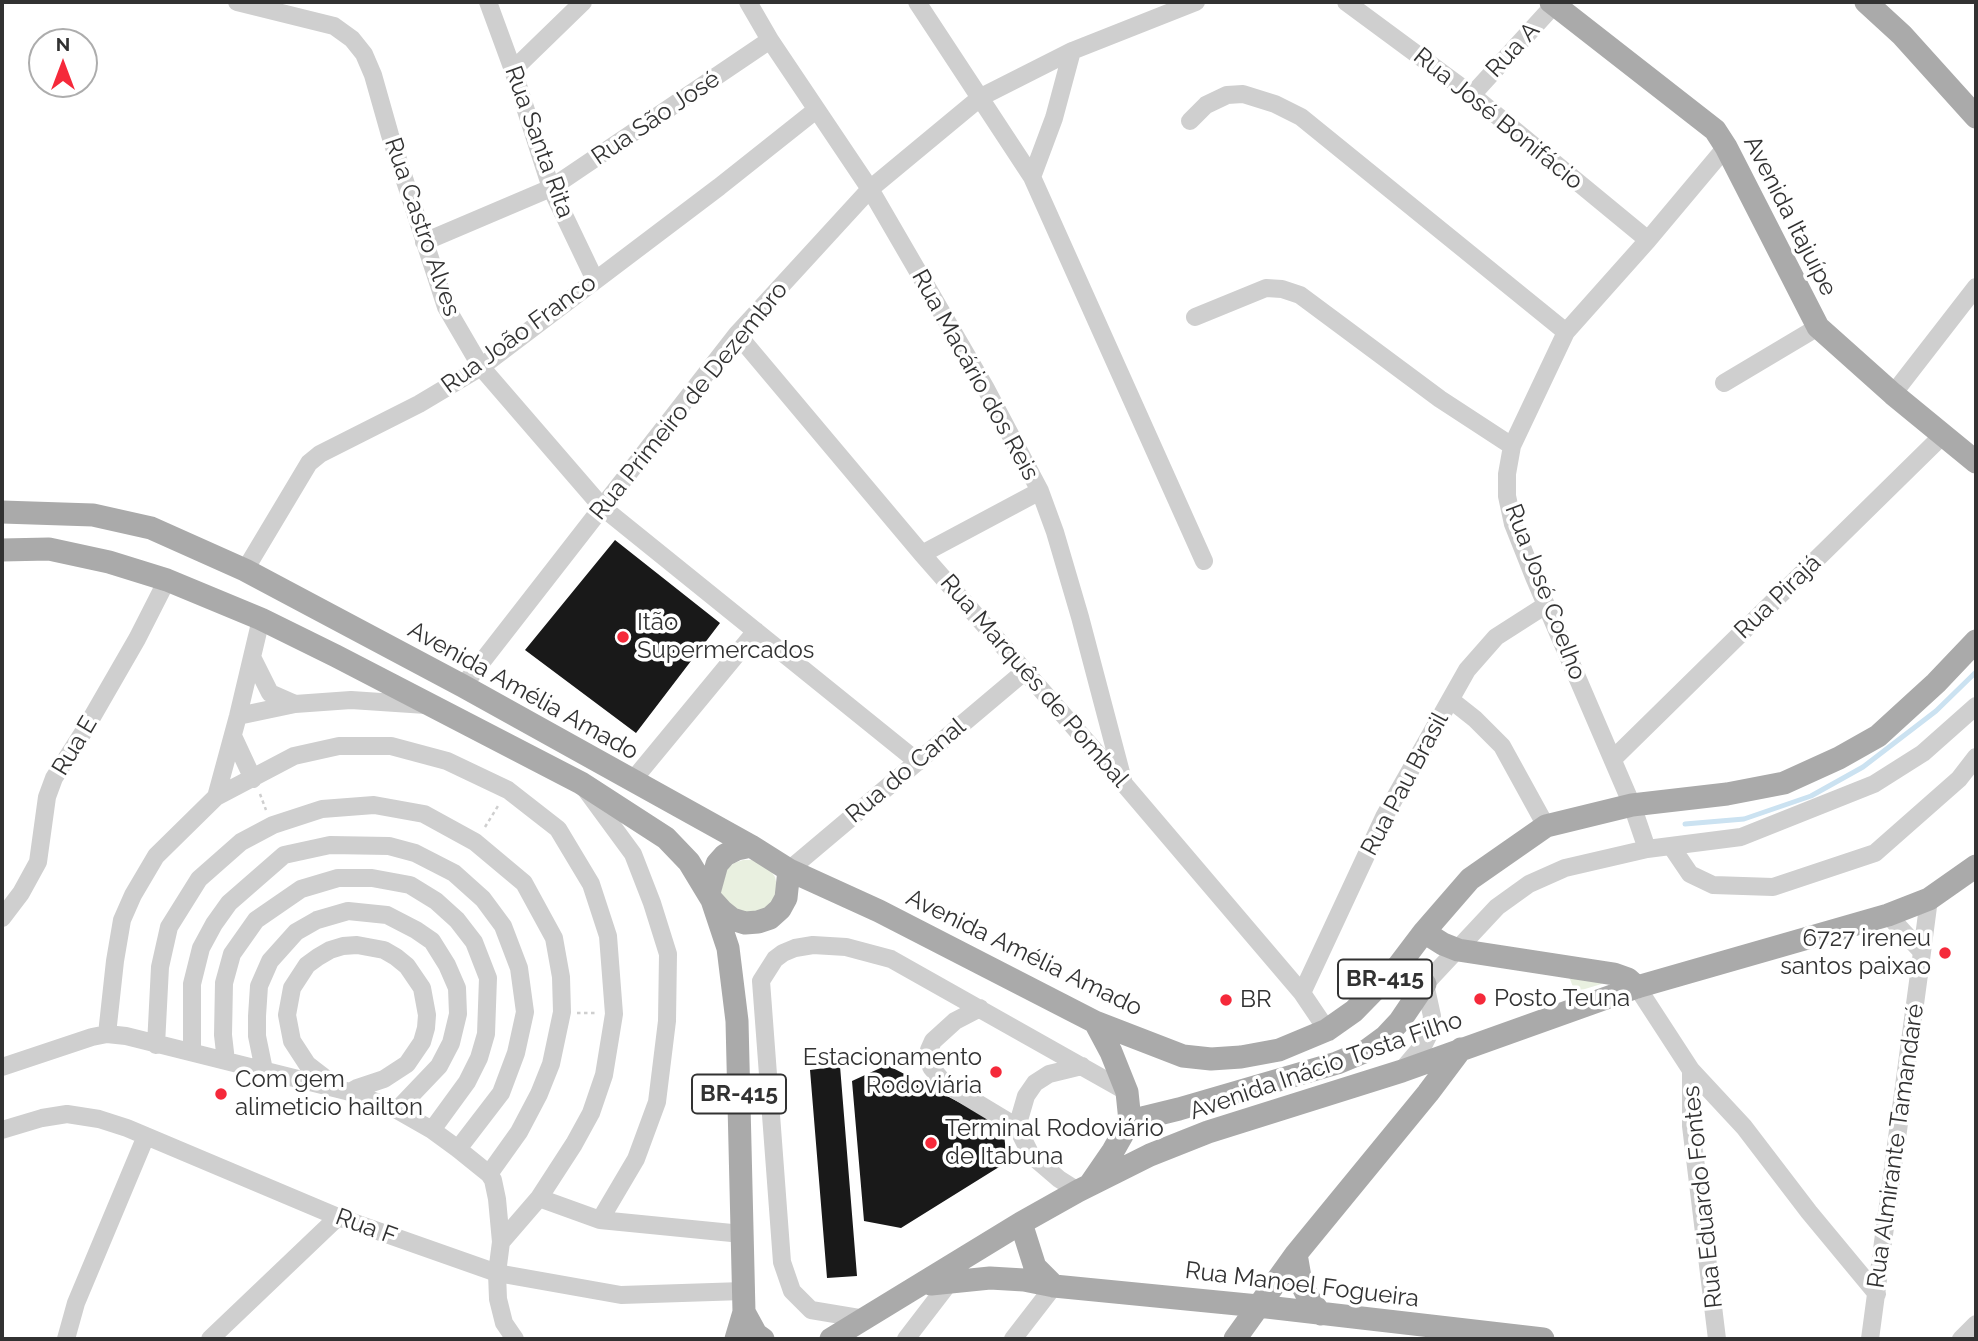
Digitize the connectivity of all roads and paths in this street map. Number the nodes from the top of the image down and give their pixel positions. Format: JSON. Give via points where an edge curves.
{"nodes":[{"id":1,"x":237,"y":2,"type":"edge"},
{"id":2,"x":488,"y":2,"type":"edge"},
{"id":3,"x":583,"y":2,"type":"edge"},
{"id":4,"x":748,"y":2,"type":"edge"},
{"id":5,"x":917,"y":2,"type":"edge"},
{"id":6,"x":1196,"y":2,"type":"edge"},
{"id":7,"x":1346,"y":2,"type":"edge"},
{"id":8,"x":1866,"y":2,"type":"edge"},
{"id":9,"x":1552,"y":3,"type":"edge"},
{"id":10,"x":770,"y":40,"type":"junction"},
{"id":11,"x":1072,"y":51,"type":"junction"},
{"id":12,"x":513,"y":69,"type":"junction"},
{"id":13,"x":1472,"y":95,"type":"junction"},
{"id":14,"x":981,"y":97,"type":"junction"},
{"id":15,"x":816,"y":110,"type":"junction"},
{"id":16,"x":1976,"y":117,"type":"edge"},
{"id":17,"x":1190,"y":121,"type":"dead end"},
{"id":18,"x":1726,"y":147,"type":"junction"},
{"id":19,"x":1032,"y":177,"type":"junction"},
{"id":20,"x":551,"y":188,"type":"junction"},
{"id":21,"x":870,"y":189,"type":"junction"},
{"id":22,"x":1648,"y":240,"type":"junction"},
{"id":23,"x":424,"y":242,"type":"junction"},
{"id":24,"x":595,"y":280,"type":"junction"},
{"id":25,"x":1976,"y":287,"type":"edge"},
{"id":26,"x":1195,"y":317,"type":"dead end"},
{"id":27,"x":1818,"y":327,"type":"junction"},
{"id":28,"x":1566,"y":332,"type":"junction"},
{"id":29,"x":737,"y":334,"type":"junction"},
{"id":30,"x":481,"y":367,"type":"junction"},
{"id":31,"x":1724,"y":383,"type":"dead end"},
{"id":32,"x":1893,"y":394,"type":"junction"},
{"id":33,"x":1943,"y":435,"type":"junction"},
{"id":34,"x":1512,"y":446,"type":"junction"},
{"id":35,"x":1976,"y":462,"type":"edge"},
{"id":36,"x":1040,"y":491,"type":"junction"},
{"id":37,"x":602,"y":507,"type":"junction"},
{"id":38,"x":2,"y":512,"type":"edge"},
{"id":39,"x":2,"y":550,"type":"edge"},
{"id":40,"x":922,"y":554,"type":"junction"},
{"id":41,"x":1204,"y":561,"type":"dead end"},
{"id":42,"x":244,"y":570,"type":"junction"},
{"id":43,"x":167,"y":580,"type":"junction"},
{"id":44,"x":1546,"y":605,"type":"junction"},
{"id":45,"x":261,"y":619,"type":"junction"},
{"id":46,"x":756,"y":631,"type":"junction"},
{"id":47,"x":1976,"y":641,"type":"edge"},
{"id":48,"x":253,"y":657,"type":"junction"},
{"id":49,"x":1024,"y":672,"type":"junction"},
{"id":50,"x":463,"y":686,"type":"junction"},
{"id":51,"x":1451,"y":700,"type":"junction"},
{"id":52,"x":295,"y":704,"type":"junction"},
{"id":53,"x":432,"y":705,"type":"junction"},
{"id":54,"x":1976,"y":706,"type":"edge"},
{"id":55,"x":238,"y":716,"type":"junction"},
{"id":56,"x":233,"y":736,"type":"junction"},
{"id":57,"x":1976,"y":757,"type":"edge"},
{"id":58,"x":1613,"y":759,"type":"junction"},
{"id":59,"x":918,"y":762,"type":"junction"},
{"id":60,"x":253,"y":779,"type":"junction"},
{"id":61,"x":633,"y":780,"type":"junction"},
{"id":62,"x":581,"y":783,"type":"junction"},
{"id":63,"x":1124,"y":784,"type":"junction"},
{"id":64,"x":216,"y":797,"type":"junction"},
{"id":65,"x":1632,"y":805,"type":"junction"},
{"id":66,"x":1546,"y":826,"type":"junction"},
{"id":67,"x":751,"y":846,"type":"junction"},
{"id":68,"x":1671,"y":846,"type":"junction"},
{"id":69,"x":1647,"y":849,"type":"junction"},
{"id":70,"x":1976,"y":866,"type":"edge"},
{"id":71,"x":789,"y":870,"type":"junction"},
{"id":72,"x":710,"y":897,"type":"junction"},
{"id":73,"x":1929,"y":899,"type":"junction"},
{"id":74,"x":1888,"y":915,"type":"junction"},
{"id":75,"x":2,"y":918,"type":"edge"},
{"id":76,"x":1424,"y":932,"type":"junction"},
{"id":77,"x":1458,"y":950,"type":"junction"},
{"id":78,"x":1922,"y":952,"type":"junction"},
{"id":79,"x":1399,"y":965,"type":"junction"},
{"id":80,"x":1425,"y":984,"type":"junction"},
{"id":81,"x":1637,"y":987,"type":"junction"},
{"id":82,"x":1302,"y":993,"type":"junction"},
{"id":83,"x":980,"y":1008,"type":"junction"},
{"id":84,"x":1095,"y":1022,"type":"junction"},
{"id":85,"x":1327,"y":1030,"type":"junction"},
{"id":86,"x":107,"y":1034,"type":"junction"},
{"id":87,"x":156,"y":1045,"type":"junction"},
{"id":88,"x":1461,"y":1049,"type":"junction"},
{"id":89,"x":192,"y":1052,"type":"junction"},
{"id":90,"x":226,"y":1061,"type":"junction"},
{"id":91,"x":1082,"y":1066,"type":"junction"},
{"id":92,"x":2,"y":1067,"type":"edge"},
{"id":93,"x":264,"y":1070,"type":"junction"},
{"id":94,"x":1691,"y":1070,"type":"junction"},
{"id":95,"x":1402,"y":1071,"type":"junction"},
{"id":96,"x":342,"y":1090,"type":"junction"},
{"id":97,"x":1127,"y":1092,"type":"junction"},
{"id":98,"x":1428,"y":1093,"type":"junction"},
{"id":99,"x":397,"y":1110,"type":"junction"},
{"id":100,"x":1129,"y":1121,"type":"junction"},
{"id":101,"x":1017,"y":1127,"type":"junction"},
{"id":102,"x":2,"y":1130,"type":"edge"},
{"id":103,"x":432,"y":1130,"type":"junction"},
{"id":104,"x":146,"y":1136,"type":"junction"},
{"id":105,"x":458,"y":1149,"type":"junction"},
{"id":106,"x":489,"y":1174,"type":"junction"},
{"id":107,"x":1083,"y":1188,"type":"junction"},
{"id":108,"x":539,"y":1198,"type":"junction"},
{"id":109,"x":338,"y":1217,"type":"junction"},
{"id":110,"x":600,"y":1220,"type":"junction"},
{"id":111,"x":1021,"y":1223,"type":"junction"},
{"id":112,"x":742,"y":1234,"type":"junction"},
{"id":113,"x":501,"y":1241,"type":"junction"},
{"id":114,"x":1296,"y":1254,"type":"junction"},
{"id":115,"x":497,"y":1273,"type":"junction"},
{"id":116,"x":948,"y":1283,"type":"junction"},
{"id":117,"x":922,"y":1285,"type":"junction"},
{"id":118,"x":1054,"y":1286,"type":"junction"},
{"id":119,"x":1877,"y":1294,"type":"junction"},
{"id":120,"x":743,"y":1302,"type":"junction"},
{"id":121,"x":1258,"y":1306,"type":"junction"},
{"id":122,"x":1321,"y":1314,"type":"junction"},
{"id":123,"x":865,"y":1319,"type":"junction"},
{"id":124,"x":1514,"y":1338,"type":"edge"},
{"id":125,"x":66,"y":1339,"type":"edge"},
{"id":126,"x":210,"y":1339,"type":"edge"},
{"id":127,"x":515,"y":1339,"type":"edge"},
{"id":128,"x":736,"y":1339,"type":"edge"},
{"id":129,"x":763,"y":1339,"type":"edge"},
{"id":130,"x":831,"y":1339,"type":"edge"},
{"id":131,"x":906,"y":1339,"type":"edge"},
{"id":132,"x":1013,"y":1339,"type":"edge"},
{"id":133,"x":1235,"y":1339,"type":"edge"},
{"id":134,"x":1543,"y":1339,"type":"edge"},
{"id":135,"x":1717,"y":1339,"type":"edge"},
{"id":136,"x":1870,"y":1339,"type":"edge"}],
"edges":[{"from":1,"to":23,"type":"street","name":"Rua Castro Alves","via":[[334,26],[352,38],[373,75]]},
{"from":2,"to":12,"type":"street","name":"Rua Santa Rita"},
{"from":3,"to":12,"type":"street"},
{"from":4,"to":10,"type":"street","name":"Rua Macário dos Reis"},
{"from":5,"to":14,"type":"street"},
{"from":6,"to":11,"type":"street","name":"Rua Primeiro de Dezembro"},
{"from":7,"to":13,"type":"street","name":"Rua José Bonifácio"},
{"from":8,"to":16,"type":"main road"},
{"from":9,"to":13,"type":"street","name":"Rua A"},
{"from":9,"to":18,"type":"main road","name":"Avenida Itajuípe","via":[[1715,130]]},
{"from":10,"to":15,"type":"street","name":"Rua Macário dos Reis"},
{"from":10,"to":20,"type":"street","name":"Rua São José"},
{"from":11,"to":14,"type":"street","name":"Rua Primeiro de Dezembro"},
{"from":11,"to":19,"type":"street"},
{"from":12,"to":20,"type":"street","name":"Rua Santa Rita"},
{"from":13,"to":22,"type":"street","name":"Rua José Bonifácio"},
{"from":14,"to":19,"type":"street"},
{"from":14,"to":21,"type":"street","name":"Rua Primeiro de Dezembro"},
{"from":15,"to":21,"type":"street","name":"Rua Macário dos Reis"},
{"from":15,"to":24,"type":"street","name":"Rua João Franco"},
{"from":17,"to":28,"type":"street","via":[[1206,105],[1242,94],[1301,117]]},
{"from":18,"to":22,"type":"street","name":"Rua José Coelho"},
{"from":18,"to":27,"type":"main road","name":"Avenida Itajuípe"},
{"from":19,"to":41,"type":"street"},
{"from":20,"to":23,"type":"street","name":"Rua São José"},
{"from":20,"to":24,"type":"street","name":"Rua Santa Rita"},
{"from":21,"to":29,"type":"street","name":"Rua Primeiro de Dezembro"},
{"from":21,"to":36,"type":"street","name":"Rua Macário dos Reis"},
{"from":22,"to":28,"type":"street","name":"Rua José Coelho"},
{"from":23,"to":30,"type":"street","name":"Rua Castro Alves","via":[[446,307]]},
{"from":24,"to":30,"type":"street","name":"Rua João Franco"},
{"from":25,"to":32,"type":"street"},
{"from":26,"to":34,"type":"street","via":[[1266,288],[1300,295]]},
{"from":27,"to":31,"type":"street"},
{"from":27,"to":32,"type":"main road","name":"Avenida Itajuípe"},
{"from":28,"to":34,"type":"street","name":"Rua José Coelho"},
{"from":29,"to":37,"type":"street","name":"Rua Primeiro de Dezembro"},
{"from":29,"to":40,"type":"street","name":"Rua Marquês de Pombal"},
{"from":30,"to":37,"type":"street","name":"Rua Castro Alves"},
{"from":30,"to":42,"type":"street","name":"Rua João Franco","via":[[309,463]]},
{"from":32,"to":33,"type":"main road","name":"Avenida Itajuípe"},
{"from":33,"to":35,"type":"main road","name":"Avenida Itajuípe"},
{"from":33,"to":58,"type":"street","name":"Rua Pirajá"},
{"from":34,"to":44,"type":"street","name":"Rua José Coelho","via":[[1507,496],[1513,524]]},
{"from":36,"to":40,"type":"street"},
{"from":36,"to":63,"type":"street","name":"Rua Macário dos Reis","via":[[1077,605]]},
{"from":37,"to":46,"type":"street","name":"Rua Castro Alves"},
{"from":37,"to":50,"type":"street","name":"Rua Primeiro de Dezembro"},
{"from":38,"to":42,"type":"main road","name":"Avenida Amélia Amado","via":[[93,515],[151,528]]},
{"from":39,"to":43,"type":"main road","via":[[49,549]]},
{"from":40,"to":49,"type":"street","name":"Rua Marquês de Pombal"},
{"from":42,"to":50,"type":"main road","name":"Avenida Amélia Amado"},
{"from":43,"to":45,"type":"main road"},
{"from":43,"to":75,"type":"street","name":"Rua E","via":[[54,778],[38,862]]},
{"from":44,"to":51,"type":"street","name":"Rua Pau Brasil","via":[[1496,637],[1467,670]]},
{"from":44,"to":58,"type":"street","name":"Rua José Coelho"},
{"from":45,"to":48,"type":"street"},
{"from":45,"to":53,"type":"main road"},
{"from":46,"to":59,"type":"street","name":"Rua Castro Alves"},
{"from":46,"to":61,"type":"street"},
{"from":47,"to":65,"type":"main road","name":"Avenida Amélia Amado","number":"BR-415","via":[[1878,736],[1839,758],[1784,783]]},
{"from":48,"to":52,"type":"street","via":[[270,693]]},
{"from":48,"to":55,"type":"street"},
{"from":49,"to":59,"type":"street","name":"Rua do Canal"},
{"from":49,"to":63,"type":"street","name":"Rua Marquês de Pombal"},
{"from":50,"to":61,"type":"main road","name":"Avenida Amélia Amado"},
{"from":51,"to":66,"type":"street","via":[[1502,746]]},
{"from":51,"to":82,"type":"street","name":"Rua Pau Brasil","via":[[1384,817]]},
{"from":52,"to":53,"type":"street","via":[[352,700]]},
{"from":52,"to":55,"type":"street"},
{"from":53,"to":62,"type":"main road"},
{"from":54,"to":68,"type":"street","number":"BR-415","via":[[1923,753],[1874,784],[1741,837]]},
{"from":55,"to":56,"type":"street"},
{"from":56,"to":60,"type":"street"},
{"from":56,"to":64,"type":"street"},
{"from":57,"to":68,"type":"street","via":[[1959,779],[1875,853],[1773,887],[1713,885],[1689,874]]},
{"from":58,"to":65,"type":"street","name":"Rua José Coelho"},
{"from":59,"to":71,"type":"street","name":"Rua do Canal"},
{"from":60,"to":64,"type":"street"},
{"from":60,"to":108,"type":"street","via":[[294,756],[339,746],[391,746],[447,761],[508,790],[558,829],[591,884],[608,936],[614,1014],[604,1075],[591,1113]]},
{"from":61,"to":67,"type":"main road","name":"Avenida Amélia Amado"},
{"from":62,"to":72,"type":"main road","via":[[666,838],[689,862]]},
{"from":62,"to":110,"type":"street","via":[[633,854],[668,954],[667,1021],[657,1102],[636,1159]]},
{"from":63,"to":82,"type":"street","name":"Rua Marquês de Pombal"},
{"from":64,"to":86,"type":"street","via":[[156,856],[133,895],[122,920]]},
{"from":65,"to":66,"type":"main road","name":"Avenida Amélia Amado","number":"BR-415"},
{"from":65,"to":69,"type":"street","name":"Rua José Coelho"},
{"from":66,"to":76,"type":"main road","name":"Avenida Amélia Amado","number":"BR-415","via":[[1470,879]]},
{"from":67,"to":71,"type":"main road","name":"Avenida Amélia Amado","number":"BR-415"},
{"from":67,"to":72,"type":"main road","via":[[725,855],[717,864]]},
{"from":68,"to":69,"type":"street","number":"BR-415"},
{"from":69,"to":77,"type":"street","number":"BR-415","via":[[1565,868],[1529,884],[1497,907]]},
{"from":70,"to":73,"type":"main road","name":"Avenida Inácio Tosta Filho"},
{"from":71,"to":72,"type":"main road","via":[[786,898],[770,918],[745,923],[732,919]]},
{"from":71,"to":84,"type":"main road","name":"Avenida Amélia Amado","number":"BR-415"},
{"from":72,"to":112,"type":"main road","number":"BR-415","via":[[728,948],[737,1021]]},
{"from":73,"to":74,"type":"main road","name":"Avenida Inácio Tosta Filho"},
{"from":73,"to":78,"type":"street","name":"Rua Almirante Tamandaré"},
{"from":74,"to":78,"type":"street"},
{"from":74,"to":81,"type":"main road","name":"Avenida Inácio Tosta Filho"},
{"from":76,"to":77,"type":"main road"},
{"from":76,"to":79,"type":"main road","name":"Avenida Amélia Amado","number":"BR-415"},
{"from":77,"to":80,"type":"street","number":"BR-415"},
{"from":77,"to":81,"type":"main road","via":[[1614,974]]},
{"from":78,"to":119,"type":"street","name":"Rua Almirante Tamandaré"},
{"from":79,"to":80,"type":"main road","via":[[1411,969]]},
{"from":79,"to":85,"type":"main road","name":"Avenida Amélia Amado","number":"BR-415","via":[[1354,1011]]},
{"from":80,"to":95,"type":"street","number":"BR-415","via":[[1432,1016],[1430,1032]]},
{"from":80,"to":100,"type":"main road","via":[[1400,1021],[1366,1051]]},
{"from":81,"to":88,"type":"main road","name":"Avenida Inácio Tosta Filho"},
{"from":81,"to":94,"type":"street","name":"Rua Eduardo Fontes"},
{"from":82,"to":85,"type":"street","name":"Rua Marquês de Pombal"},
{"from":83,"to":91,"type":"street"},
{"from":83,"to":101,"type":"street","via":[[955,1021],[933,1041],[931,1067],[944,1083]]},
{"from":83,"to":123,"type":"street","via":[[891,959],[846,947],[796,948],[775,958],[761,981],[782,1262],[792,1291],[811,1310]]},
{"from":84,"to":85,"type":"main road","name":"Avenida Amélia Amado","number":"BR-415","via":[[1183,1056],[1211,1059],[1279,1050]]},
{"from":84,"to":97,"type":"main road"},
{"from":86,"to":87,"type":"street"},
{"from":86,"to":92,"type":"street"},
{"from":87,"to":89,"type":"street"},
{"from":87,"to":106,"type":"street","via":[[160,967],[169,927],[199,879],[241,842],[272,825],[322,809],[374,805],[424,814],[475,842],[524,883],[554,938],[562,1012],[551,1064],[519,1132]]},
{"from":88,"to":95,"type":"main road","name":"Avenida Inácio Tosta Filho"},
{"from":88,"to":98,"type":"main road"},
{"from":89,"to":90,"type":"street"},
{"from":89,"to":105,"type":"street","via":[[192,985],[198,960],[229,903],[284,855],[330,845],[388,846],[415,853],[453,873],[483,898],[503,926],[519,968],[525,1012],[516,1053],[501,1093]]},
{"from":90,"to":93,"type":"street"},
{"from":90,"to":103,"type":"street","via":[[224,983],[232,954],[256,920],[301,889],[338,878],[410,885],[457,920],[474,942],[488,978],[486,1034],[479,1058]]},
{"from":91,"to":97,"type":"street"},
{"from":91,"to":101,"type":"street","via":[[1049,1074],[1035,1083]]},
{"from":93,"to":96,"type":"street"},
{"from":93,"to":99,"type":"street","via":[[257,1016],[259,986],[270,961],[296,932],[317,920],[348,911],[387,915],[432,941],[457,988],[458,1014],[451,1043],[439,1066]]},
{"from":94,"to":119,"type":"street","via":[[1744,1127]]},
{"from":94,"to":135,"type":"street","name":"Rua Eduardo Fontes","via":[[1691,1126]]},
{"from":95,"to":98,"type":"street","via":[[1425,1076]]},
{"from":95,"to":107,"type":"main road","name":"Avenida Inácio Tosta Filho","via":[[1208,1132]]},
{"from":96,"to":96,"type":"street","via":[[384,1079],[407,1064],[426,1028],[426,1001],[415,976],[396,957],[371,946],[343,946],[318,957],[299,976],[288,1001],[292,1041],[307,1064]]},
{"from":96,"to":99,"type":"street"},
{"from":97,"to":100,"type":"main road"},
{"from":98,"to":114,"type":"main road"},
{"from":99,"to":103,"type":"street"},
{"from":100,"to":107,"type":"main road","via":[[1113,1151]]},
{"from":101,"to":107,"type":"street","via":[[1031,1155],[1059,1179]]},
{"from":102,"to":104,"type":"street","name":"Rua F","via":[[67,1114],[99,1119]]},
{"from":103,"to":105,"type":"street"},
{"from":104,"to":109,"type":"street","name":"Rua F"},
{"from":104,"to":125,"type":"street","via":[[76,1303]]},
{"from":105,"to":106,"type":"street"},
{"from":106,"to":113,"type":"street","via":[[495,1187]]},
{"from":107,"to":111,"type":"main road","name":"Avenida Inácio Tosta Filho"},
{"from":108,"to":110,"type":"street"},
{"from":108,"to":113,"type":"street"},
{"from":109,"to":115,"type":"street","name":"Rua F"},
{"from":109,"to":126,"type":"street"},
{"from":110,"to":112,"type":"street"},
{"from":111,"to":117,"type":"main road","name":"Avenida Inácio Tosta Filho"},
{"from":111,"to":118,"type":"main road","via":[[1035,1267]]},
{"from":112,"to":120,"type":"main road","number":"BR-415"},
{"from":113,"to":115,"type":"street"},
{"from":114,"to":121,"type":"main road"},
{"from":114,"to":122,"type":"main road","via":[[1301,1283]]},
{"from":115,"to":120,"type":"street","name":"Rua F","via":[[621,1295]]},
{"from":115,"to":127,"type":"street","via":[[504,1323]]},
{"from":116,"to":117,"type":"main road","name":"Rua Manoel Fogueira"},
{"from":116,"to":118,"type":"main road","name":"Rua Manoel Fogueira","via":[[990,1278]]},
{"from":116,"to":131,"type":"street"},
{"from":117,"to":123,"type":"main road","name":"Avenida Inácio Tosta Filho"},
{"from":118,"to":121,"type":"main road","name":"Rua Manoel Fogueira"},
{"from":118,"to":132,"type":"street"},
{"from":119,"to":136,"type":"street","name":"Rua Almirante Tamandaré"},
{"from":120,"to":128,"type":"main road","number":"BR-415"},
{"from":120,"to":129,"type":"main road","via":[[756,1334]]},
{"from":121,"to":122,"type":"main road","name":"Rua Manoel Fogueira"},
{"from":121,"to":133,"type":"main road"},
{"from":122,"to":124,"type":"main road","name":"Rua Manoel Fogueira"},
{"from":123,"to":130,"type":"main road","name":"Avenida Inácio Tosta Filho"},
{"from":124,"to":134,"type":"main road","name":"Rua Manoel Fogueira"}]}
